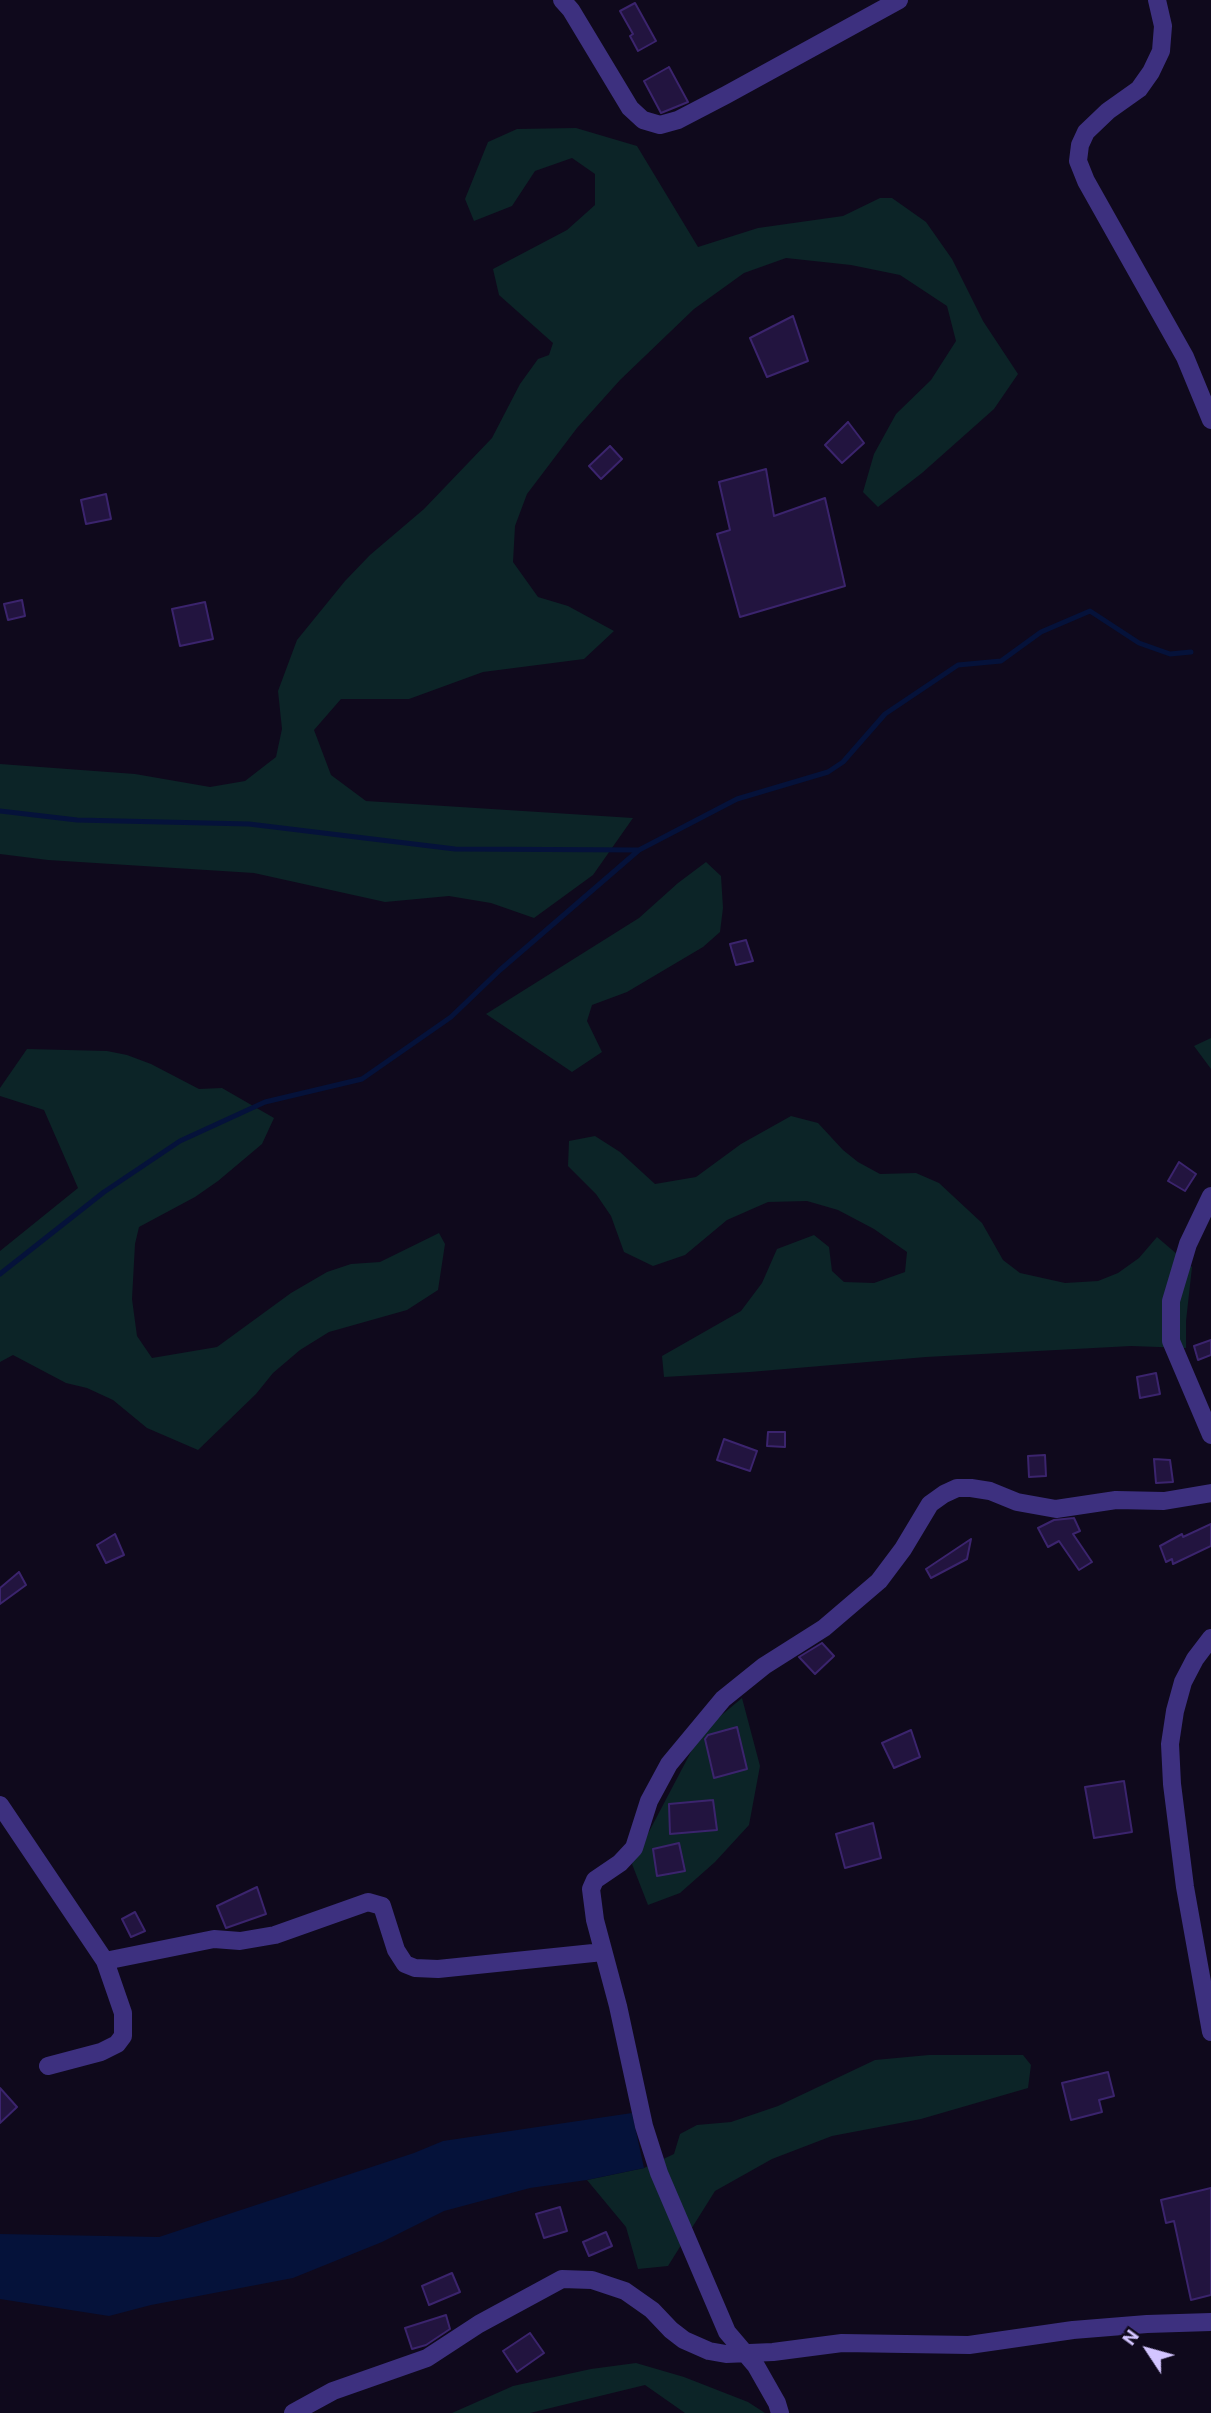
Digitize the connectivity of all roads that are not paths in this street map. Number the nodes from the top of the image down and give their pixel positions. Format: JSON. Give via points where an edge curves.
{"nodes":[{"id":1,"x":562,"y":0,"type":"edge"},
{"id":2,"x":899,"y":0,"type":"edge"},
{"id":3,"x":1157,"y":0,"type":"edge"},
{"id":4,"x":1211,"y":420,"type":"edge"},
{"id":5,"x":1211,"y":1196,"type":"edge"},
{"id":6,"x":1211,"y":1435,"type":"edge"},
{"id":7,"x":1211,"y":1493,"type":"edge"},
{"id":8,"x":1211,"y":1638,"type":"edge"},
{"id":9,"x":0,"y":1805,"type":"edge"},
{"id":10,"x":603,"y":1952,"type":"junction"},
{"id":11,"x":104,"y":1961,"type":"junction"},
{"id":12,"x":1208,"y":2003,"type":"edge"},
{"id":13,"x":1211,"y":2032,"type":"edge"},
{"id":14,"x":48,"y":2066,"type":"dead end"},
{"id":15,"x":1211,"y":2322,"type":"edge"},
{"id":16,"x":744,"y":2352,"type":"junction"},
{"id":17,"x":293,"y":2413,"type":"edge"},
{"id":18,"x":780,"y":2413,"type":"edge"}],
"edges":[{"from":1,"to":2,"type":"street","via":[[631,108],[643,120],[660,125],[726,95]]},
{"from":3,"to":4,"type":"street","via":[[1163,37],[1151,72],[1139,89],[1086,132],[1078,161],[1185,357]]},
{"from":5,"to":6,"type":"street","via":[[1188,1244],[1171,1301],[1171,1341]]},
{"from":7,"to":10,"type":"street","via":[[1056,1509],[1017,1502],[990,1491],[957,1488],[930,1504],[878,1581],[824,1629],[764,1666],[723,1699],[669,1764],[649,1801],[634,1849],[595,1880],[591,1889]]},
{"from":8,"to":12,"type":"street","via":[[1183,1682],[1170,1744],[1185,1887]]},
{"from":9,"to":11,"type":"street"},
{"from":10,"to":11,"type":"street","via":[[415,1968],[405,1964],[396,1951],[382,1906],[368,1902],[275,1935],[240,1941],[214,1939]]},
{"from":10,"to":16,"type":"street","via":[[659,2173],[716,2310]]},
{"from":11,"to":14,"type":"street","via":[[122,2013],[123,2036],[101,2052]]},
{"from":12,"to":13,"type":"street"},
{"from":15,"to":16,"type":"street","via":[[1073,2330],[969,2345],[842,2343],[773,2353]]},
{"from":16,"to":17,"type":"street","via":[[709,2351],[684,2340],[625,2291],[592,2280],[562,2279],[427,2358],[333,2391]]},
{"from":16,"to":18,"type":"street"}]}
